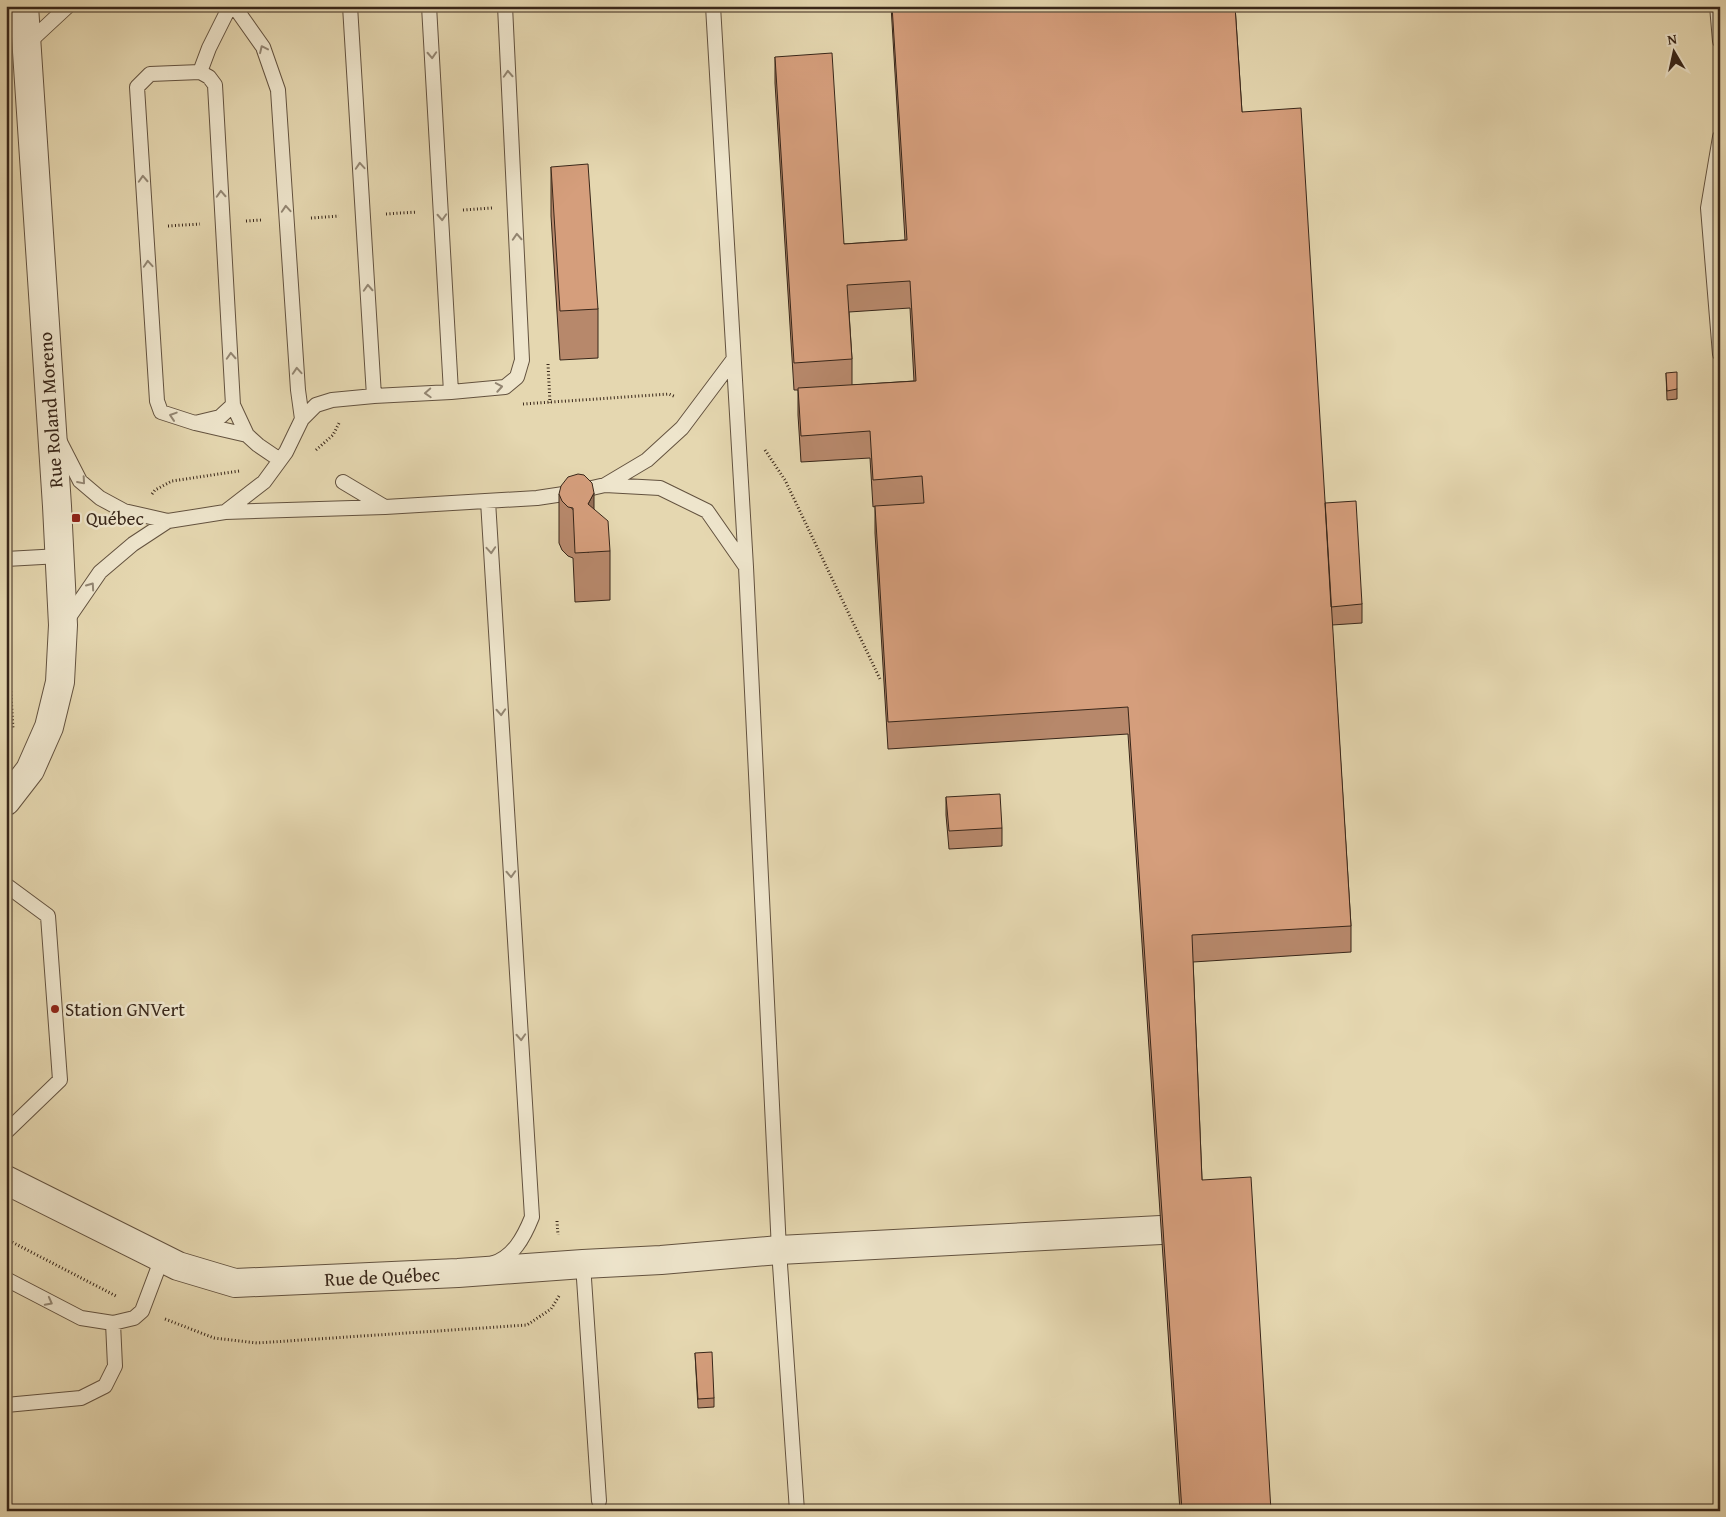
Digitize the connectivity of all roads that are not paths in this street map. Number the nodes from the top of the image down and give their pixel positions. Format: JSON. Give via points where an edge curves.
{"nodes":[{"id":1,"x":24,"y":6,"type":"edge"},
{"id":2,"x":68,"y":6,"type":"edge"},
{"id":3,"x":232,"y":6,"type":"edge"},
{"id":4,"x":350,"y":6,"type":"edge"},
{"id":5,"x":429,"y":6,"type":"edge"},
{"id":6,"x":505,"y":6,"type":"edge"},
{"id":7,"x":712,"y":6,"type":"edge"},
{"id":8,"x":1717,"y":6,"type":"edge"},
{"id":9,"x":1720,"y":41,"type":"edge"},
{"id":10,"x":26,"y":45,"type":"junction"},
{"id":11,"x":200,"y":72,"type":"junction"},
{"id":12,"x":1720,"y":137,"type":"edge"},
{"id":13,"x":1720,"y":354,"type":"edge"},
{"id":14,"x":733,"y":360,"type":"junction"},
{"id":15,"x":451,"y":392,"type":"junction"},
{"id":16,"x":374,"y":396,"type":"junction"},
{"id":17,"x":233,"y":405,"type":"junction"},
{"id":18,"x":302,"y":419,"type":"junction"},
{"id":19,"x":51,"y":423,"type":"junction"},
{"id":20,"x":195,"y":423,"type":"junction"},
{"id":21,"x":247,"y":435,"type":"junction"},
{"id":22,"x":277,"y":464,"type":"junction"},
{"id":23,"x":343,"y":482,"type":"dead end"},
{"id":24,"x":605,"y":484,"type":"junction"},
{"id":25,"x":488,"y":502,"type":"junction"},
{"id":26,"x":385,"y":507,"type":"junction"},
{"id":27,"x":225,"y":512,"type":"junction"},
{"id":28,"x":168,"y":521,"type":"junction"},
{"id":29,"x":60,"y":556,"type":"junction"},
{"id":30,"x":6,"y":559,"type":"edge"},
{"id":31,"x":746,"y":567,"type":"junction"},
{"id":32,"x":63,"y":626,"type":"junction"},
{"id":33,"x":6,"y":801,"type":"edge"},
{"id":34,"x":6,"y":885,"type":"edge"},
{"id":35,"x":6,"y":1132,"type":"edge"},
{"id":36,"x":6,"y":1180,"type":"edge"},
{"id":37,"x":1161,"y":1230,"type":"edge"},
{"id":38,"x":779,"y":1250,"type":"junction"},
{"id":39,"x":162,"y":1258,"type":"junction"},
{"id":40,"x":571,"y":1265,"type":"junction"},
{"id":41,"x":458,"y":1273,"type":"junction"},
{"id":42,"x":6,"y":1279,"type":"edge"},
{"id":43,"x":113,"y":1323,"type":"junction"},
{"id":44,"x":6,"y":1405,"type":"edge"},
{"id":45,"x":599,"y":1501,"type":"dead end"},
{"id":46,"x":797,"y":1511,"type":"edge"}],
"edges":[{"from":1,"to":10,"type":"street","name":"Rue Roland Moreno"},
{"from":2,"to":10,"type":"lane"},
{"from":3,"to":11,"type":"lane"},
{"from":18,"to":3,"type":"lane","one_way":true,"via":[[278,90],[263,47]]},
{"from":16,"to":4,"type":"lane","one_way":true},
{"from":5,"to":15,"type":"lane","one_way":true},
{"from":15,"to":6,"type":"lane","one_way":true,"via":[[506,387],[517,377],[522,360]]},
{"from":7,"to":14,"type":"lane"},
{"from":8,"to":9,"type":"lane"},
{"from":10,"to":19,"type":"street","name":"Rue Roland Moreno"},
{"from":17,"to":11,"type":"lane","one_way":true,"via":[[215,85]]},
{"from":20,"to":11,"type":"lane","one_way":true,"via":[[162,412],[156,401],[137,87],[150,74]]},
{"from":12,"to":13,"type":"lane","via":[[1708,208]]},
{"from":14,"to":24,"type":"lane","via":[[682,428],[647,460]]},
{"from":14,"to":31,"type":"lane"},
{"from":15,"to":16,"type":"lane","one_way":true},
{"from":16,"to":18,"type":"lane","via":[[316,405]]},
{"from":17,"to":20,"type":"lane","via":[[220,416]]},
{"from":17,"to":21,"type":"lane"},
{"from":18,"to":22,"type":"lane"},
{"from":19,"to":28,"type":"lane","one_way":true,"via":[[80,481],[100,498],[124,511]]},
{"from":19,"to":29,"type":"street","name":"Rue Roland Moreno"},
{"from":20,"to":21,"type":"lane"},
{"from":21,"to":22,"type":"lane"},
{"from":22,"to":27,"type":"lane","via":[[264,482]]},
{"from":23,"to":26,"type":"lane"},
{"from":24,"to":25,"type":"lane","via":[[570,494]]},
{"from":24,"to":31,"type":"lane","via":[[660,488],[707,511]]},
{"from":25,"to":26,"type":"lane"},
{"from":25,"to":41,"type":"lane","one_way":true,"via":[[532,1217],[514,1250],[497,1262]]},
{"from":26,"to":27,"type":"lane"},
{"from":27,"to":28,"type":"lane"},
{"from":32,"to":28,"type":"lane","one_way":true,"via":[[100,572],[133,544]]},
{"from":29,"to":30,"type":"lane"},
{"from":29,"to":32,"type":"street","name":"Rue Roland Moreno"},
{"from":31,"to":38,"type":"lane"},
{"from":32,"to":33,"type":"street","name":"Rue Roland Moreno","via":[[60,682],[49,727],[30,770]]},
{"from":34,"to":35,"type":"lane","via":[[48,916],[60,1080]]},
{"from":36,"to":39,"type":"street","name":"Rue de Québec"},
{"from":37,"to":38,"type":"street","name":"Rue de Québec"},
{"from":38,"to":40,"type":"street","name":"Rue de Québec"},
{"from":38,"to":46,"type":"lane"},
{"from":39,"to":41,"type":"street","name":"Rue de Québec","via":[[235,1283]]},
{"from":39,"to":43,"type":"lane","via":[[142,1311],[134,1318]]},
{"from":40,"to":41,"type":"street","name":"Rue de Québec"},
{"from":40,"to":45,"type":"lane"},
{"from":42,"to":43,"type":"lane","one_way":true,"via":[[81,1318]]},
{"from":43,"to":44,"type":"lane","via":[[115,1366],[105,1386],[81,1398]]}]}
